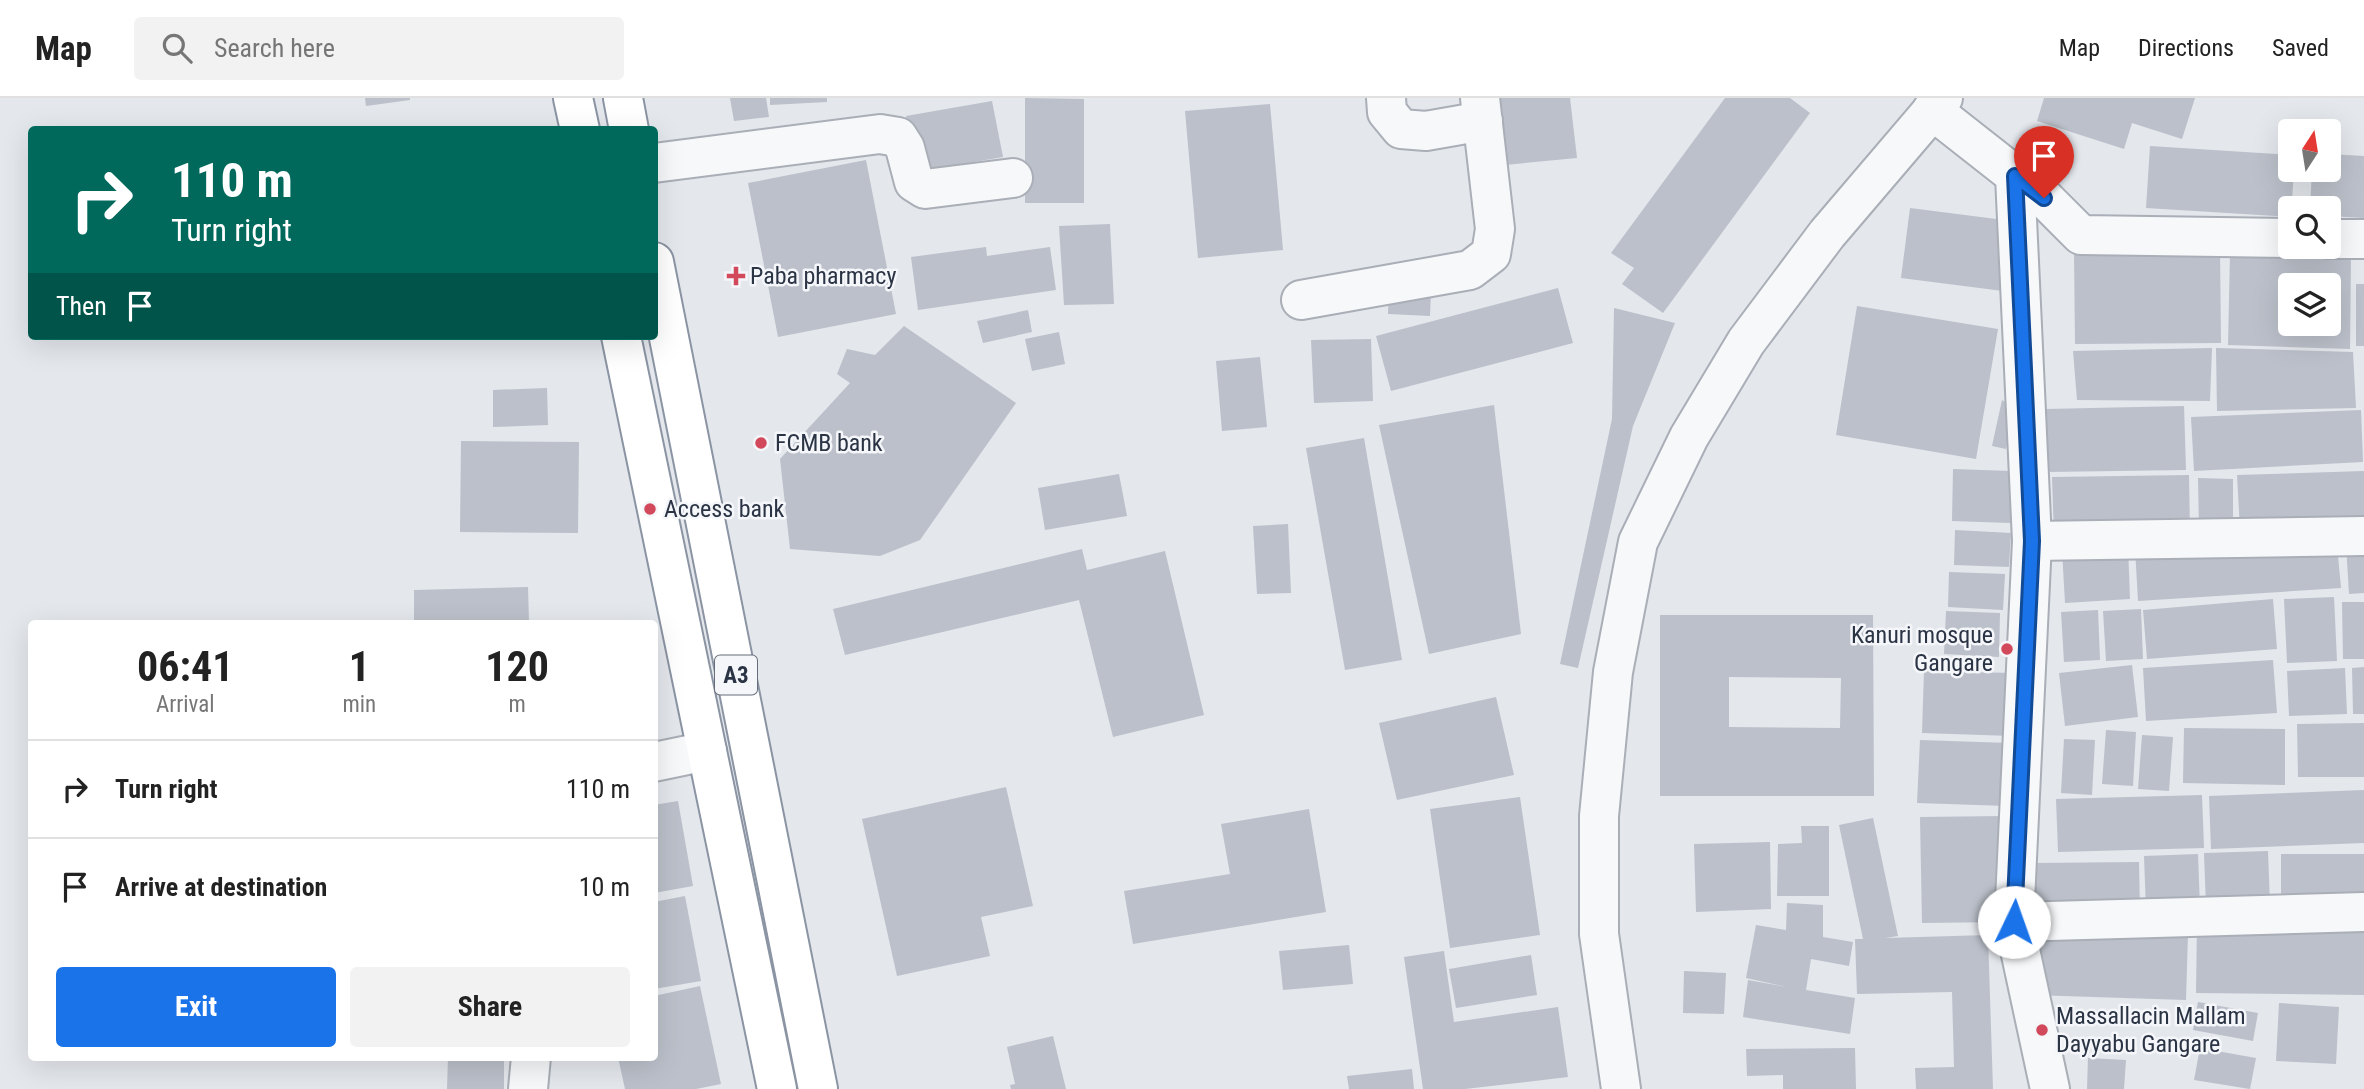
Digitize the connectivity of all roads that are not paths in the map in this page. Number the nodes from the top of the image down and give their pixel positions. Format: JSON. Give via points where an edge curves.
{"nodes":[{"id":1,"x":573,"y":98,"type":"edge"},
{"id":2,"x":623,"y":98,"type":"edge"},
{"id":3,"x":1386,"y":98,"type":"edge"},
{"id":4,"x":1937,"y":104,"type":"edge"},
{"id":5,"x":1482,"y":109,"type":"edge"},
{"id":6,"x":579,"y":126,"type":"edge"},
{"id":7,"x":628,"y":126,"type":"edge"},
{"id":8,"x":658,"y":162,"type":"edge"},
{"id":9,"x":2015,"y":176,"type":"junction"},
{"id":10,"x":1013,"y":178,"type":"dead end"},
{"id":11,"x":2278,"y":238,"type":"edge"},
{"id":12,"x":2341,"y":239,"type":"edge"},
{"id":13,"x":2364,"y":239,"type":"edge"},
{"id":14,"x":658,"y":282,"type":"edge"},
{"id":15,"x":1301,"y":300,"type":"dead end"},
{"id":16,"x":622,"y":340,"type":"edge"},
{"id":17,"x":2364,"y":536,"type":"edge"},
{"id":18,"x":2032,"y":541,"type":"junction"},
{"id":19,"x":707,"y":751,"type":"junction"},
{"id":20,"x":658,"y":761,"type":"edge"},
{"id":21,"x":2364,"y":912,"type":"edge"},
{"id":22,"x":2014,"y":922,"type":"junction"},
{"id":23,"x":531,"y":1061,"type":"edge"},
{"id":24,"x":528,"y":1089,"type":"edge"},
{"id":25,"x":777,"y":1089,"type":"edge"},
{"id":26,"x":818,"y":1089,"type":"edge"},
{"id":27,"x":1620,"y":1089,"type":"edge"},
{"id":28,"x":2050,"y":1089,"type":"edge"}],
"edges":[{"from":1,"to":6,"type":"highway"},
{"from":2,"to":7,"type":"highway"},
{"from":3,"to":5,"type":"street","via":[[1387,112],[1401,129],[1426,131]]},
{"from":4,"to":9,"type":"street"},
{"from":4,"to":27,"type":"street","via":[[1827,234],[1746,342],[1689,437],[1638,542],[1613,672],[1599,816],[1599,934]]},
{"from":5,"to":15,"type":"street","via":[[1495,229],[1491,254],[1470,270]]},
{"from":8,"to":10,"type":"street","via":[[880,134],[898,137],[915,182],[925,189]]},
{"from":9,"to":11,"type":"street","via":[[2081,235]]},
{"from":9,"to":18,"type":"street"},
{"from":12,"to":13,"type":"street"},
{"from":14,"to":26,"type":"highway","number":"A3"},
{"from":16,"to":19,"type":"highway","number":"A3"},
{"from":17,"to":18,"type":"street"},
{"from":18,"to":22,"type":"street"},
{"from":19,"to":20,"type":"street"},
{"from":19,"to":25,"type":"highway","number":"A3"},
{"from":21,"to":22,"type":"street"},
{"from":22,"to":28,"type":"street"},
{"from":23,"to":24,"type":"street"}]}
